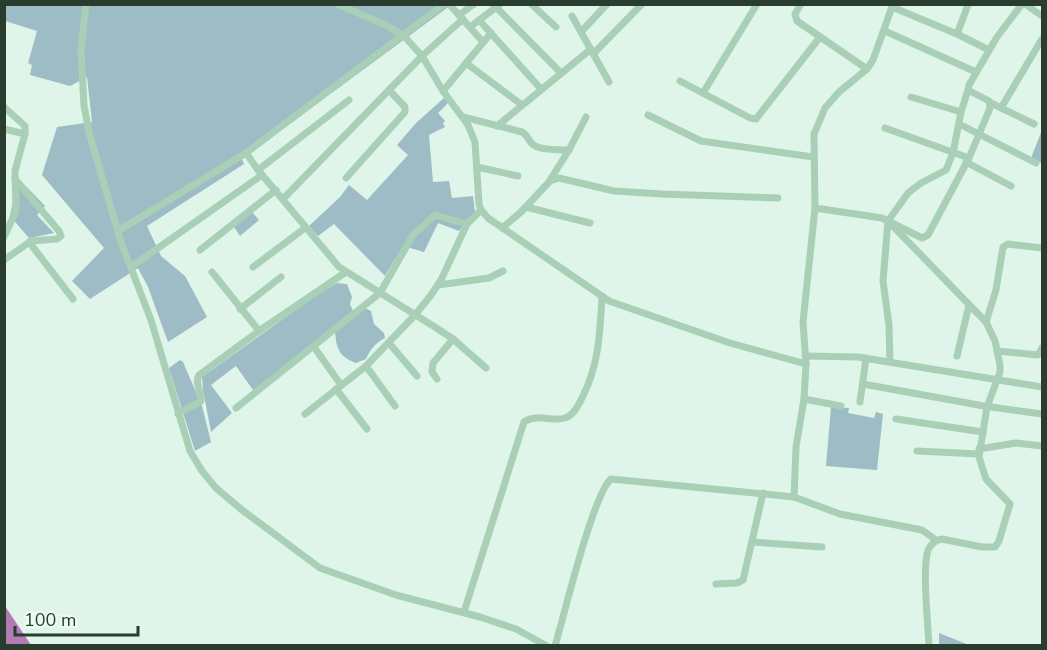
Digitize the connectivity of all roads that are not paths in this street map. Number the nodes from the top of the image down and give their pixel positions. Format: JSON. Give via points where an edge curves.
{"nodes":[{"id":1,"x":86,"y":4,"type":"edge"},
{"id":2,"x":337,"y":4,"type":"edge"},
{"id":3,"x":444,"y":4,"type":"edge"},
{"id":4,"x":449,"y":4,"type":"edge"},
{"id":5,"x":474,"y":4,"type":"edge"},
{"id":6,"x":531,"y":4,"type":"edge"},
{"id":7,"x":607,"y":4,"type":"edge"},
{"id":8,"x":642,"y":4,"type":"edge"},
{"id":9,"x":757,"y":4,"type":"edge"},
{"id":10,"x":801,"y":4,"type":"edge"},
{"id":11,"x":1024,"y":4,"type":"edge"},
{"id":12,"x":496,"y":5,"type":"edge"},
{"id":13,"x":968,"y":5,"type":"edge"},
{"id":14,"x":893,"y":6,"type":"edge"},
{"id":15,"x":572,"y":16,"type":"dead end"},
{"id":16,"x":1042,"y":16,"type":"edge"},
{"id":17,"x":461,"y":17,"type":"junction"},
{"id":18,"x":479,"y":20,"type":"junction"},
{"id":19,"x":470,"y":27,"type":"junction"},
{"id":20,"x":556,"y":27,"type":"dead end"},
{"id":21,"x":582,"y":31,"type":"junction"},
{"id":22,"x":885,"y":31,"type":"junction"},
{"id":23,"x":491,"y":33,"type":"junction"},
{"id":24,"x":957,"y":34,"type":"junction"},
{"id":25,"x":404,"y":36,"type":"junction"},
{"id":26,"x":820,"y":37,"type":"junction"},
{"id":27,"x":1042,"y":39,"type":"edge"},
{"id":28,"x":483,"y":42,"type":"junction"},
{"id":29,"x":989,"y":50,"type":"junction"},
{"id":30,"x":592,"y":51,"type":"junction"},
{"id":31,"x":422,"y":56,"type":"junction"},
{"id":32,"x":466,"y":63,"type":"junction"},
{"id":33,"x":867,"y":69,"type":"junction"},
{"id":34,"x":561,"y":72,"type":"junction"},
{"id":35,"x":976,"y":72,"type":"junction"},
{"id":36,"x":680,"y":81,"type":"dead end"},
{"id":37,"x":609,"y":82,"type":"dead end"},
{"id":38,"x":541,"y":89,"type":"junction"},
{"id":39,"x":389,"y":90,"type":"junction"},
{"id":40,"x":969,"y":90,"type":"junction"},
{"id":41,"x":443,"y":91,"type":"junction"},
{"id":42,"x":703,"y":93,"type":"junction"},
{"id":43,"x":910,"y":97,"type":"dead end"},
{"id":44,"x":349,"y":100,"type":"dead end"},
{"id":45,"x":991,"y":103,"type":"junction"},
{"id":46,"x":522,"y":105,"type":"junction"},
{"id":47,"x":4,"y":107,"type":"edge"},
{"id":48,"x":1001,"y":108,"type":"junction"},
{"id":49,"x":961,"y":112,"type":"junction"},
{"id":50,"x":648,"y":115,"type":"dead end"},
{"id":51,"x":463,"y":117,"type":"junction"},
{"id":52,"x":586,"y":117,"type":"dead end"},
{"id":53,"x":959,"y":124,"type":"junction"},
{"id":54,"x":1034,"y":124,"type":"dead end"},
{"id":55,"x":497,"y":126,"type":"junction"},
{"id":56,"x":885,"y":128,"type":"dead end"},
{"id":57,"x":4,"y":129,"type":"edge"},
{"id":58,"x":25,"y":134,"type":"junction"},
{"id":59,"x":979,"y":135,"type":"junction"},
{"id":60,"x":569,"y":150,"type":"junction"},
{"id":61,"x":246,"y":153,"type":"junction"},
{"id":62,"x":954,"y":153,"type":"junction"},
{"id":63,"x":813,"y":157,"type":"junction"},
{"id":64,"x":968,"y":160,"type":"junction"},
{"id":65,"x":1036,"y":163,"type":"dead end"},
{"id":66,"x":477,"y":167,"type":"junction"},
{"id":67,"x":260,"y":172,"type":"junction"},
{"id":68,"x":518,"y":176,"type":"dead end"},
{"id":69,"x":346,"y":178,"type":"dead end"},
{"id":70,"x":15,"y":179,"type":"junction"},
{"id":71,"x":550,"y":181,"type":"junction"},
{"id":72,"x":1011,"y":186,"type":"dead end"},
{"id":73,"x":276,"y":190,"type":"junction"},
{"id":74,"x":778,"y":198,"type":"dead end"},
{"id":75,"x":283,"y":199,"type":"junction"},
{"id":76,"x":525,"y":207,"type":"junction"},
{"id":77,"x":815,"y":208,"type":"junction"},
{"id":78,"x":481,"y":210,"type":"junction"},
{"id":79,"x":888,"y":221,"type":"junction"},
{"id":80,"x":590,"y":223,"type":"dead end"},
{"id":81,"x":467,"y":224,"type":"junction"},
{"id":82,"x":305,"y":228,"type":"junction"},
{"id":83,"x":502,"y":228,"type":"junction"},
{"id":84,"x":118,"y":231,"type":"junction"},
{"id":85,"x":4,"y":237,"type":"edge"},
{"id":86,"x":30,"y":242,"type":"junction"},
{"id":87,"x":1042,"y":248,"type":"edge"},
{"id":88,"x":200,"y":250,"type":"dead end"},
{"id":89,"x":4,"y":260,"type":"edge"},
{"id":90,"x":130,"y":267,"type":"junction"},
{"id":91,"x":252,"y":267,"type":"dead end"},
{"id":92,"x":503,"y":271,"type":"dead end"},
{"id":93,"x":212,"y":272,"type":"dead end"},
{"id":94,"x":346,"y":272,"type":"junction"},
{"id":95,"x":281,"y":277,"type":"dead end"},
{"id":96,"x":438,"y":285,"type":"junction"},
{"id":97,"x":380,"y":293,"type":"junction"},
{"id":98,"x":602,"y":296,"type":"junction"},
{"id":99,"x":73,"y":298,"type":"dead end"},
{"id":100,"x":969,"y":304,"type":"junction"},
{"id":101,"x":240,"y":309,"type":"junction"},
{"id":102,"x":415,"y":315,"type":"junction"},
{"id":103,"x":986,"y":322,"type":"junction"},
{"id":104,"x":259,"y":331,"type":"junction"},
{"id":105,"x":453,"y":339,"type":"junction"},
{"id":106,"x":389,"y":343,"type":"junction"},
{"id":107,"x":314,"y":347,"type":"junction"},
{"id":108,"x":1042,"y":348,"type":"edge"},
{"id":109,"x":997,"y":351,"type":"junction"},
{"id":110,"x":957,"y":356,"type":"dead end"},
{"id":111,"x":866,"y":358,"type":"junction"},
{"id":112,"x":806,"y":360,"type":"junction"},
{"id":113,"x":890,"y":362,"type":"junction"},
{"id":114,"x":366,"y":366,"type":"junction"},
{"id":115,"x":486,"y":368,"type":"dead end"},
{"id":116,"x":417,"y":376,"type":"dead end"},
{"id":117,"x":437,"y":380,"type":"dead end"},
{"id":118,"x":997,"y":380,"type":"junction"},
{"id":119,"x":862,"y":384,"type":"junction"},
{"id":120,"x":339,"y":387,"type":"junction"},
{"id":121,"x":1042,"y":387,"type":"edge"},
{"id":122,"x":804,"y":399,"type":"junction"},
{"id":123,"x":860,"y":402,"type":"dead end"},
{"id":124,"x":395,"y":406,"type":"dead end"},
{"id":125,"x":841,"y":406,"type":"dead end"},
{"id":126,"x":987,"y":407,"type":"junction"},
{"id":127,"x":236,"y":408,"type":"dead end"},
{"id":128,"x":178,"y":414,"type":"junction"},
{"id":129,"x":305,"y":414,"type":"dead end"},
{"id":130,"x":1042,"y":414,"type":"edge"},
{"id":131,"x":896,"y":419,"type":"dead end"},
{"id":132,"x":366,"y":429,"type":"dead end"},
{"id":133,"x":982,"y":432,"type":"junction"},
{"id":134,"x":1042,"y":446,"type":"edge"},
{"id":135,"x":918,"y":451,"type":"dead end"},
{"id":136,"x":979,"y":451,"type":"junction"},
{"id":137,"x":763,"y":493,"type":"junction"},
{"id":138,"x":794,"y":497,"type":"junction"},
{"id":139,"x":936,"y":540,"type":"junction"},
{"id":140,"x":752,"y":542,"type":"junction"},
{"id":141,"x":822,"y":547,"type":"dead end"},
{"id":142,"x":716,"y":584,"type":"dead end"},
{"id":143,"x":464,"y":612,"type":"junction"},
{"id":144,"x":547,"y":645,"type":"edge"},
{"id":145,"x":555,"y":645,"type":"edge"},
{"id":146,"x":929,"y":645,"type":"edge"}],
"edges":[{"from":1,"to":84,"type":"street","via":[[81,50],[84,106]]},
{"from":2,"to":25,"type":"street"},
{"from":3,"to":25,"type":"street"},
{"from":4,"to":17,"type":"street"},
{"from":5,"to":17,"type":"street"},
{"from":6,"to":20,"type":"street"},
{"from":7,"to":21,"type":"street"},
{"from":8,"to":30,"type":"street"},
{"from":9,"to":42,"type":"street"},
{"from":10,"to":26,"type":"street","via":[[795,15],[797,21]]},
{"from":11,"to":16,"type":"street"},
{"from":11,"to":29,"type":"street"},
{"from":12,"to":18,"type":"street"},
{"from":12,"to":34,"type":"street"},
{"from":13,"to":24,"type":"street"},
{"from":14,"to":22,"type":"street"},
{"from":14,"to":24,"type":"street"},
{"from":15,"to":21,"type":"street"},
{"from":17,"to":19,"type":"street"},
{"from":17,"to":31,"type":"street"},
{"from":18,"to":19,"type":"street"},
{"from":18,"to":23,"type":"street"},
{"from":19,"to":28,"type":"street"},
{"from":21,"to":30,"type":"street"},
{"from":22,"to":33,"type":"street"},
{"from":22,"to":35,"type":"street"},
{"from":23,"to":28,"type":"street"},
{"from":23,"to":38,"type":"street"},
{"from":24,"to":29,"type":"street"},
{"from":25,"to":31,"type":"street"},
{"from":25,"to":61,"type":"street"},
{"from":26,"to":33,"type":"street"},
{"from":26,"to":42,"type":"street","via":[[756,119]]},
{"from":27,"to":48,"type":"street"},
{"from":28,"to":32,"type":"street"},
{"from":29,"to":35,"type":"street"},
{"from":30,"to":34,"type":"street"},
{"from":30,"to":37,"type":"street"},
{"from":31,"to":39,"type":"street"},
{"from":31,"to":41,"type":"street"},
{"from":32,"to":41,"type":"street"},
{"from":32,"to":46,"type":"street"},
{"from":33,"to":63,"type":"street","via":[[839,92],[822,113],[814,131]]},
{"from":34,"to":38,"type":"street"},
{"from":35,"to":40,"type":"street"},
{"from":36,"to":42,"type":"street"},
{"from":38,"to":46,"type":"street"},
{"from":39,"to":69,"type":"street","via":[[405,112]]},
{"from":39,"to":75,"type":"street"},
{"from":40,"to":45,"type":"street"},
{"from":40,"to":49,"type":"street"},
{"from":41,"to":51,"type":"street"},
{"from":43,"to":49,"type":"street"},
{"from":44,"to":67,"type":"street"},
{"from":45,"to":48,"type":"street"},
{"from":45,"to":59,"type":"street"},
{"from":46,"to":55,"type":"street"},
{"from":47,"to":58,"type":"street","via":[[26,126]]},
{"from":48,"to":54,"type":"street"},
{"from":49,"to":53,"type":"street"},
{"from":50,"to":63,"type":"street","via":[[701,141]]},
{"from":51,"to":55,"type":"street"},
{"from":51,"to":66,"type":"street","via":[[474,139]]},
{"from":52,"to":60,"type":"street"},
{"from":53,"to":59,"type":"street"},
{"from":53,"to":62,"type":"street"},
{"from":55,"to":60,"type":"street","via":[[525,133],[536,147]]},
{"from":56,"to":62,"type":"street"},
{"from":57,"to":58,"type":"street"},
{"from":58,"to":70,"type":"street"},
{"from":59,"to":64,"type":"street"},
{"from":59,"to":65,"type":"street"},
{"from":60,"to":71,"type":"street"},
{"from":61,"to":67,"type":"street"},
{"from":61,"to":84,"type":"street"},
{"from":62,"to":64,"type":"street"},
{"from":62,"to":79,"type":"street","via":[[946,170],[908,193]]},
{"from":63,"to":77,"type":"street"},
{"from":64,"to":72,"type":"street"},
{"from":64,"to":79,"type":"street","via":[[925,238]]},
{"from":66,"to":68,"type":"street"},
{"from":66,"to":78,"type":"street"},
{"from":67,"to":73,"type":"street"},
{"from":67,"to":90,"type":"street"},
{"from":70,"to":85,"type":"street","via":[[15,211]]},
{"from":70,"to":86,"type":"street","via":[[60,233],[57,239]]},
{"from":71,"to":74,"type":"street","via":[[559,178],[617,191]]},
{"from":71,"to":76,"type":"street"},
{"from":73,"to":75,"type":"street"},
{"from":73,"to":88,"type":"street"},
{"from":75,"to":82,"type":"street"},
{"from":76,"to":80,"type":"street"},
{"from":76,"to":83,"type":"street"},
{"from":77,"to":79,"type":"street"},
{"from":77,"to":112,"type":"street","via":[[802,322]]},
{"from":78,"to":81,"type":"street"},
{"from":78,"to":83,"type":"street"},
{"from":79,"to":100,"type":"street"},
{"from":79,"to":113,"type":"street","via":[[883,281]]},
{"from":81,"to":96,"type":"street"},
{"from":81,"to":97,"type":"street","via":[[435,215],[413,236]]},
{"from":82,"to":91,"type":"street"},
{"from":82,"to":94,"type":"street"},
{"from":83,"to":98,"type":"street"},
{"from":84,"to":90,"type":"street"},
{"from":86,"to":89,"type":"street"},
{"from":86,"to":99,"type":"street"},
{"from":87,"to":103,"type":"street","via":[[1008,244],[1003,247]]},
{"from":90,"to":128,"type":"street","via":[[151,320]]},
{"from":92,"to":96,"type":"street","via":[[489,278]]},
{"from":93,"to":101,"type":"street"},
{"from":94,"to":97,"type":"street"},
{"from":94,"to":104,"type":"street"},
{"from":95,"to":101,"type":"street"},
{"from":96,"to":102,"type":"street"},
{"from":97,"to":102,"type":"street"},
{"from":97,"to":107,"type":"street"},
{"from":98,"to":112,"type":"street","via":[[730,343]]},
{"from":98,"to":143,"type":"street","via":[[598,354],[590,382],[569,416],[534,417],[524,422]]},
{"from":100,"to":103,"type":"street"},
{"from":100,"to":110,"type":"street"},
{"from":101,"to":104,"type":"street"},
{"from":102,"to":105,"type":"street"},
{"from":102,"to":106,"type":"street"},
{"from":103,"to":109,"type":"street"},
{"from":104,"to":128,"type":"street","via":[[199,375],[201,400]]},
{"from":105,"to":115,"type":"street"},
{"from":105,"to":117,"type":"street","via":[[432,364]]},
{"from":106,"to":114,"type":"street"},
{"from":106,"to":116,"type":"street"},
{"from":107,"to":120,"type":"street"},
{"from":107,"to":127,"type":"street"},
{"from":108,"to":109,"type":"street","via":[[1038,355]]},
{"from":109,"to":118,"type":"street"},
{"from":111,"to":112,"type":"street"},
{"from":111,"to":113,"type":"street"},
{"from":111,"to":119,"type":"street"},
{"from":112,"to":122,"type":"street"},
{"from":113,"to":118,"type":"street"},
{"from":114,"to":120,"type":"street"},
{"from":114,"to":124,"type":"street"},
{"from":118,"to":121,"type":"street"},
{"from":118,"to":126,"type":"street"},
{"from":119,"to":123,"type":"street"},
{"from":119,"to":126,"type":"street"},
{"from":120,"to":129,"type":"street"},
{"from":120,"to":132,"type":"street"},
{"from":122,"to":125,"type":"street"},
{"from":122,"to":138,"type":"street","via":[[796,447]]},
{"from":126,"to":130,"type":"street"},
{"from":126,"to":133,"type":"street"},
{"from":128,"to":143,"type":"street","via":[[190,451],[216,488],[320,568],[396,595]]},
{"from":131,"to":133,"type":"street"},
{"from":133,"to":136,"type":"street"},
{"from":134,"to":136,"type":"street","via":[[1016,443]]},
{"from":135,"to":136,"type":"street"},
{"from":136,"to":139,"type":"street","via":[[983,475],[1010,504],[999,541],[990,548]]},
{"from":137,"to":138,"type":"street"},
{"from":137,"to":140,"type":"street"},
{"from":137,"to":145,"type":"street","via":[[611,479],[603,488],[591,520]]},
{"from":138,"to":139,"type":"street","via":[[840,514],[922,530]]},
{"from":139,"to":146,"type":"street","via":[[928,549],[926,563]]},
{"from":140,"to":141,"type":"street"},
{"from":140,"to":142,"type":"street","via":[[743,580]]},
{"from":143,"to":144,"type":"street","via":[[516,629]]}]}
